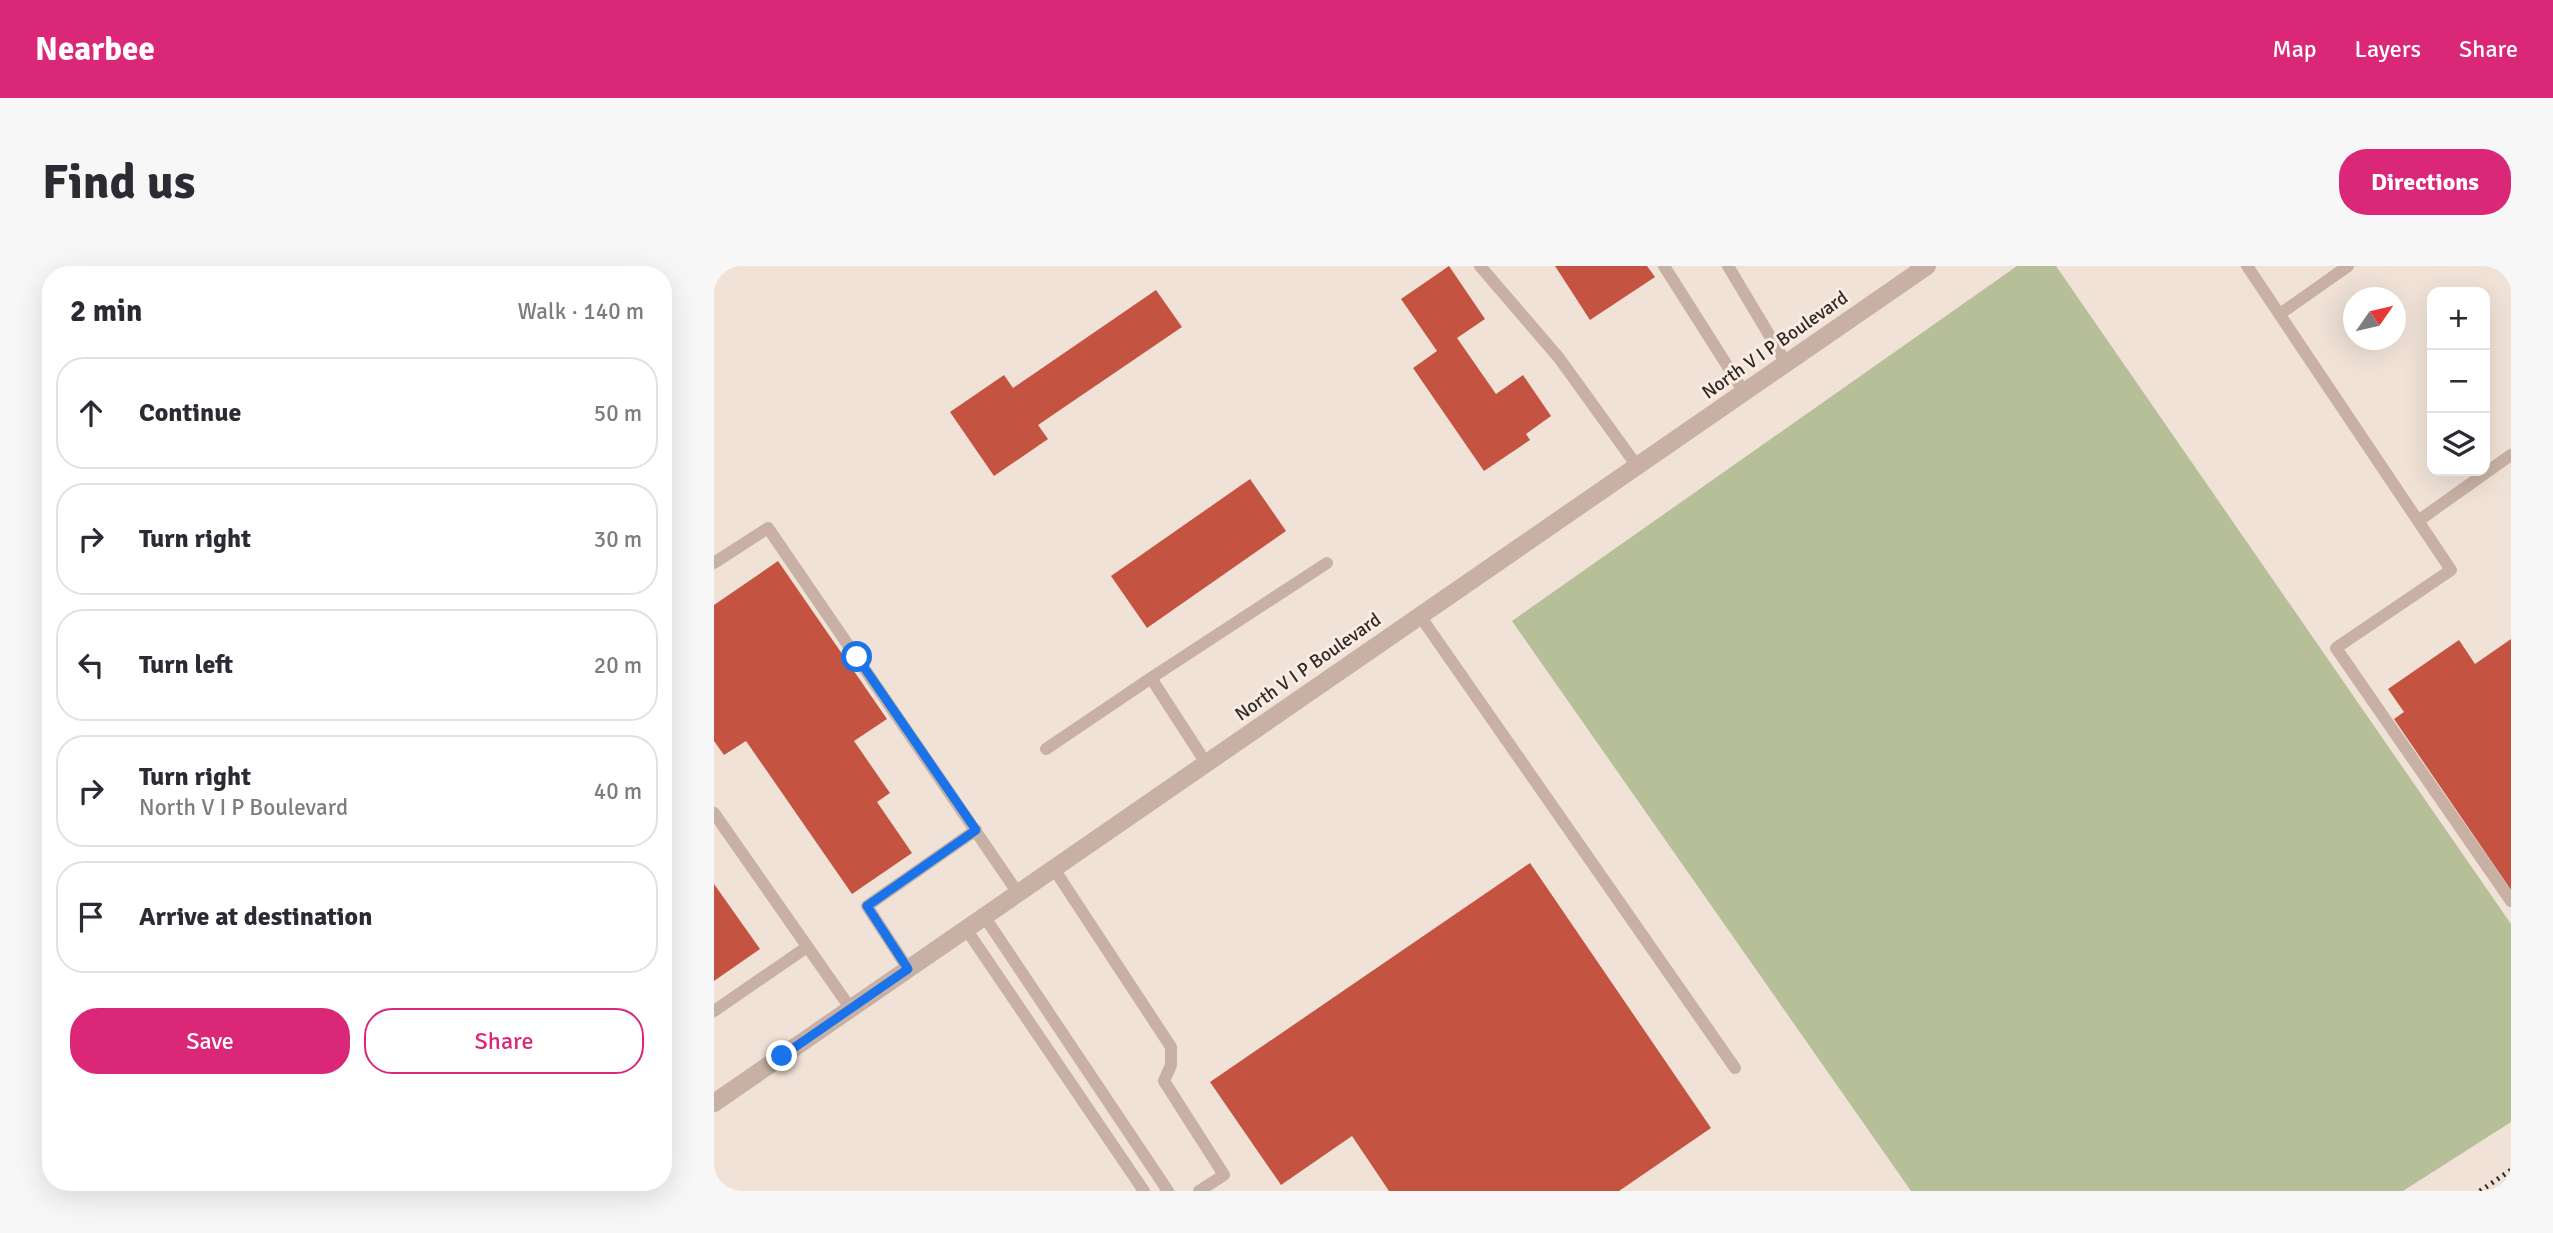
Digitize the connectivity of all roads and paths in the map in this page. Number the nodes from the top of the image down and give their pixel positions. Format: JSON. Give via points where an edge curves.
{"nodes":[{"id":1,"x":1480,"y":266,"type":"edge"},
{"id":2,"x":1664,"y":266,"type":"edge"},
{"id":3,"x":1728,"y":266,"type":"edge"},
{"id":4,"x":1927,"y":266,"type":"edge"},
{"id":5,"x":2247,"y":266,"type":"edge"},
{"id":6,"x":2348,"y":266,"type":"edge"},
{"id":7,"x":2280,"y":314,"type":"junction"},
{"id":8,"x":1786,"y":363,"type":"junction"},
{"id":9,"x":1744,"y":392,"type":"junction"},
{"id":10,"x":2511,"y":455,"type":"edge"},
{"id":11,"x":1637,"y":466,"type":"junction"},
{"id":12,"x":2418,"y":521,"type":"junction"},
{"id":13,"x":714,"y":563,"type":"edge"},
{"id":14,"x":1327,"y":564,"type":"dead end"},
{"id":15,"x":1420,"y":616,"type":"junction"},
{"id":16,"x":1151,"y":678,"type":"junction"},
{"id":17,"x":1046,"y":749,"type":"dead end"},
{"id":18,"x":1206,"y":763,"type":"junction"},
{"id":19,"x":714,"y":813,"type":"edge"},
{"id":20,"x":976,"y":830,"type":"junction"},
{"id":21,"x":1054,"y":869,"type":"junction"},
{"id":22,"x":1018,"y":893,"type":"junction"},
{"id":23,"x":2511,"y":901,"type":"edge"},
{"id":24,"x":984,"y":916,"type":"junction"},
{"id":25,"x":966,"y":929,"type":"junction"},
{"id":26,"x":807,"y":947,"type":"junction"},
{"id":27,"x":908,"y":969,"type":"junction"},
{"id":28,"x":851,"y":1009,"type":"junction"},
{"id":29,"x":714,"y":1011,"type":"edge"},
{"id":30,"x":1735,"y":1068,"type":"dead end"},
{"id":31,"x":714,"y":1103,"type":"edge"},
{"id":32,"x":1144,"y":1191,"type":"edge"},
{"id":33,"x":1168,"y":1191,"type":"edge"},
{"id":34,"x":1199,"y":1191,"type":"edge"}],
"edges":[{"from":1,"to":11,"type":"lane","via":[[1559,358]]},
{"from":2,"to":9,"type":"lane"},
{"from":3,"to":8,"type":"lane"},
{"from":4,"to":8,"type":"street","name":"North V I P Boulevard"},
{"from":5,"to":7,"type":"lane"},
{"from":6,"to":7,"type":"lane"},
{"from":7,"to":12,"type":"lane"},
{"from":8,"to":9,"type":"street","name":"North V I P Boulevard"},
{"from":9,"to":11,"type":"street","name":"North V I P Boulevard"},
{"from":10,"to":12,"type":"lane"},
{"from":11,"to":15,"type":"street","name":"North V I P Boulevard"},
{"from":12,"to":23,"type":"lane","via":[[2451,570],[2336,648]]},
{"from":13,"to":20,"type":"lane","via":[[768,528]]},
{"from":14,"to":16,"type":"lane"},
{"from":15,"to":18,"type":"street","name":"North V I P Boulevard"},
{"from":15,"to":30,"type":"lane"},
{"from":16,"to":17,"type":"lane"},
{"from":16,"to":18,"type":"lane"},
{"from":18,"to":21,"type":"street","name":"North V I P Boulevard"},
{"from":19,"to":26,"type":"lane"},
{"from":20,"to":22,"type":"lane"},
{"from":20,"to":27,"type":"lane","via":[[867,906]]},
{"from":21,"to":22,"type":"street","name":"North V I P Boulevard"},
{"from":21,"to":34,"type":"lane","via":[[1171,1047],[1171,1065],[1164,1081],[1224,1175]]},
{"from":22,"to":24,"type":"street","name":"North V I P Boulevard"},
{"from":24,"to":25,"type":"street","name":"North V I P Boulevard"},
{"from":24,"to":33,"type":"lane"},
{"from":25,"to":27,"type":"street","name":"North V I P Boulevard"},
{"from":25,"to":32,"type":"lane"},
{"from":26,"to":28,"type":"lane"},
{"from":26,"to":29,"type":"lane"},
{"from":27,"to":28,"type":"street","name":"North V I P Boulevard"},
{"from":28,"to":31,"type":"street","name":"North V I P Boulevard"}]}
